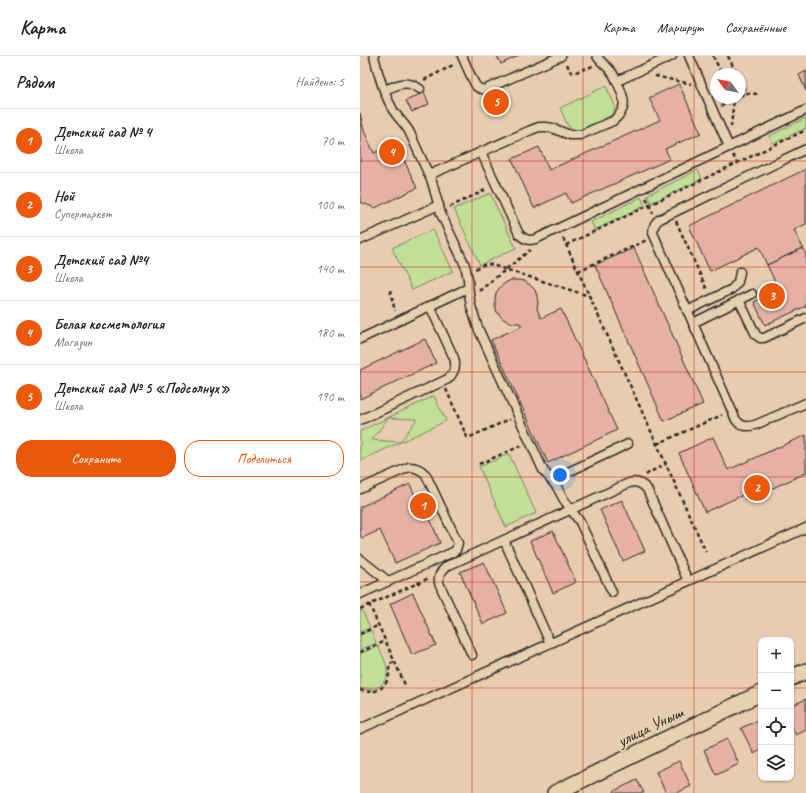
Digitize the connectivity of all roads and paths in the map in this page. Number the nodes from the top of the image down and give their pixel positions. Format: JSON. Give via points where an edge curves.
{"nodes":[{"id":1,"x":374,"y":56,"type":"edge"},
{"id":2,"x":597,"y":56,"type":"edge"},
{"id":3,"x":672,"y":56,"type":"edge"},
{"id":4,"x":689,"y":56,"type":"edge"},
{"id":5,"x":713,"y":56,"type":"edge"},
{"id":6,"x":728,"y":56,"type":"edge"},
{"id":7,"x":463,"y":58,"type":"edge"},
{"id":8,"x":563,"y":59,"type":"edge"},
{"id":9,"x":719,"y":68,"type":"edge"},
{"id":10,"x":734,"y":68,"type":"edge"},
{"id":11,"x":584,"y":70,"type":"dead end"},
{"id":12,"x":636,"y":72,"type":"junction"},
{"id":13,"x":430,"y":77,"type":"dead end"},
{"id":14,"x":617,"y":81,"type":"junction"},
{"id":15,"x":702,"y":86,"type":"junction"},
{"id":16,"x":420,"y":89,"type":"dead end"},
{"id":17,"x":384,"y":90,"type":"junction"},
{"id":18,"x":746,"y":92,"type":"edge"},
{"id":19,"x":758,"y":94,"type":"dead end"},
{"id":20,"x":724,"y":104,"type":"edge"},
{"id":21,"x":734,"y":104,"type":"edge"},
{"id":22,"x":713,"y":110,"type":"junction"},
{"id":23,"x":806,"y":110,"type":"edge"},
{"id":24,"x":806,"y":130,"type":"edge"},
{"id":25,"x":729,"y":147,"type":"junction"},
{"id":26,"x":806,"y":149,"type":"edge"},
{"id":27,"x":481,"y":152,"type":"junction"},
{"id":28,"x":428,"y":175,"type":"junction"},
{"id":29,"x":496,"y":185,"type":"junction"},
{"id":30,"x":642,"y":189,"type":"junction"},
{"id":31,"x":649,"y":205,"type":"junction"},
{"id":32,"x":440,"y":208,"type":"junction"},
{"id":33,"x":673,"y":213,"type":"junction"},
{"id":34,"x":657,"y":221,"type":"junction"},
{"id":35,"x":558,"y":229,"type":"junction"},
{"id":36,"x":654,"y":237,"type":"junction"},
{"id":37,"x":360,"y":240,"type":"edge"},
{"id":38,"x":566,"y":245,"type":"junction"},
{"id":39,"x":536,"y":246,"type":"dead end"},
{"id":40,"x":506,"y":270,"type":"junction"},
{"id":41,"x":578,"y":271,"type":"junction"},
{"id":42,"x":740,"y":272,"type":"dead end"},
{"id":43,"x":467,"y":273,"type":"junction"},
{"id":44,"x":468,"y":288,"type":"junction"},
{"id":45,"x":390,"y":290,"type":"dead end"},
{"id":46,"x":752,"y":294,"type":"dead end"},
{"id":47,"x":589,"y":296,"type":"junction"},
{"id":48,"x":469,"y":299,"type":"junction"},
{"id":49,"x":711,"y":300,"type":"junction"},
{"id":50,"x":739,"y":300,"type":"junction"},
{"id":51,"x":430,"y":306,"type":"junction"},
{"id":52,"x":687,"y":311,"type":"junction"},
{"id":53,"x":806,"y":318,"type":"edge"},
{"id":54,"x":398,"y":321,"type":"junction"},
{"id":55,"x":693,"y":323,"type":"junction"},
{"id":56,"x":360,"y":339,"type":"edge"},
{"id":57,"x":442,"y":381,"type":"junction"},
{"id":58,"x":806,"y":403,"type":"edge"},
{"id":59,"x":732,"y":411,"type":"junction"},
{"id":60,"x":518,"y":416,"type":"junction"},
{"id":61,"x":360,"y":420,"type":"edge"},
{"id":62,"x":530,"y":442,"type":"junction"},
{"id":63,"x":628,"y":444,"type":"dead end"},
{"id":64,"x":657,"y":444,"type":"junction"},
{"id":65,"x":480,"y":464,"type":"dead end"},
{"id":66,"x":666,"y":464,"type":"junction"},
{"id":67,"x":551,"y":480,"type":"junction"},
{"id":68,"x":638,"y":483,"type":"junction"},
{"id":69,"x":360,"y":489,"type":"edge"},
{"id":70,"x":571,"y":510,"type":"junction"},
{"id":71,"x":806,"y":528,"type":"edge"},
{"id":72,"x":504,"y":540,"type":"junction"},
{"id":73,"x":706,"y":552,"type":"dead end"},
{"id":74,"x":360,"y":559,"type":"edge"},
{"id":75,"x":441,"y":572,"type":"junction"},
{"id":76,"x":388,"y":581,"type":"junction"},
{"id":77,"x":688,"y":581,"type":"junction"},
{"id":78,"x":612,"y":592,"type":"dead end"},
{"id":79,"x":360,"y":594,"type":"edge"},
{"id":80,"x":369,"y":604,"type":"junction"},
{"id":81,"x":360,"y":609,"type":"edge"},
{"id":82,"x":379,"y":625,"type":"junction"},
{"id":83,"x":360,"y":634,"type":"edge"},
{"id":84,"x":386,"y":641,"type":"junction"},
{"id":85,"x":550,"y":643,"type":"junction"},
{"id":86,"x":360,"y":652,"type":"edge"},
{"id":87,"x":472,"y":655,"type":"dead end"},
{"id":88,"x":395,"y":662,"type":"junction"},
{"id":89,"x":806,"y":671,"type":"edge"},
{"id":90,"x":794,"y":677,"type":"edge"},
{"id":91,"x":405,"y":685,"type":"dead end"},
{"id":92,"x":360,"y":690,"type":"edge"},
{"id":93,"x":758,"y":694,"type":"edge"},
{"id":94,"x":360,"y":729,"type":"edge"},
{"id":95,"x":556,"y":793,"type":"edge"}],
"edges":[{"from":1,"to":17,"type":"lane"},
{"from":2,"to":14,"type":"lane"},
{"from":3,"to":12,"type":"lane"},
{"from":4,"to":15,"type":"lane"},
{"from":5,"to":9,"type":"path"},
{"from":6,"to":10,"type":"path"},
{"from":7,"to":8,"type":"lane","via":[[476,85],[483,90]]},
{"from":7,"to":13,"type":"path"},
{"from":8,"to":11,"type":"path","via":[[572,73]]},
{"from":12,"to":14,"type":"lane"},
{"from":12,"to":15,"type":"path"},
{"from":14,"to":27,"type":"lane","via":[[624,102],[622,112],[613,121],[580,136],[570,136],[552,128],[539,127]]},
{"from":15,"to":22,"type":"lane"},
{"from":16,"to":17,"type":"lane","via":[[403,83]]},
{"from":17,"to":28,"type":"lane","via":[[393,110],[409,131]]},
{"from":18,"to":19,"type":"path"},
{"from":20,"to":22,"type":"path"},
{"from":21,"to":25,"type":"path"},
{"from":22,"to":25,"type":"lane"},
{"from":23,"to":25,"type":"lane"},
{"from":24,"to":31,"type":"path"},
{"from":25,"to":30,"type":"lane"},
{"from":26,"to":33,"type":"lane"},
{"from":27,"to":28,"type":"lane"},
{"from":27,"to":29,"type":"lane"},
{"from":28,"to":32,"type":"lane"},
{"from":29,"to":32,"type":"path"},
{"from":29,"to":35,"type":"lane","via":[[523,238],[536,239]]},
{"from":30,"to":31,"type":"path"},
{"from":30,"to":35,"type":"lane"},
{"from":31,"to":34,"type":"path"},
{"from":31,"to":38,"type":"path"},
{"from":32,"to":37,"type":"lane"},
{"from":32,"to":43,"type":"lane"},
{"from":33,"to":34,"type":"lane"},
{"from":33,"to":49,"type":"path"},
{"from":34,"to":36,"type":"lane","via":[[653,227]]},
{"from":35,"to":38,"type":"path"},
{"from":36,"to":41,"type":"path"},
{"from":36,"to":52,"type":"lane"},
{"from":38,"to":41,"type":"path"},
{"from":39,"to":40,"type":"path"},
{"from":40,"to":43,"type":"path","via":[[487,264]]},
{"from":40,"to":47,"type":"path"},
{"from":40,"to":48,"type":"path"},
{"from":41,"to":47,"type":"path"},
{"from":42,"to":49,"type":"lane","via":[[739,280],[734,287]]},
{"from":43,"to":44,"type":"lane"},
{"from":44,"to":48,"type":"lane"},
{"from":44,"to":51,"type":"lane"},
{"from":45,"to":54,"type":"path"},
{"from":46,"to":50,"type":"lane"},
{"from":47,"to":64,"type":"path"},
{"from":48,"to":60,"type":"lane","via":[[478,328]]},
{"from":49,"to":52,"type":"lane"},
{"from":50,"to":53,"type":"lane","via":[[756,335],[760,338]]},
{"from":50,"to":55,"type":"lane"},
{"from":51,"to":54,"type":"lane"},
{"from":51,"to":57,"type":"lane","via":[[455,362],[452,375]]},
{"from":52,"to":55,"type":"lane"},
{"from":54,"to":56,"type":"lane"},
{"from":55,"to":59,"type":"lane"},
{"from":57,"to":60,"type":"path","via":[[467,437]]},
{"from":57,"to":61,"type":"lane"},
{"from":58,"to":59,"type":"lane","via":[[749,427],[740,424]]},
{"from":59,"to":64,"type":"path"},
{"from":60,"to":62,"type":"lane"},
{"from":62,"to":65,"type":"path"},
{"from":62,"to":67,"type":"lane","via":[[543,470]]},
{"from":63,"to":67,"type":"lane"},
{"from":64,"to":66,"type":"path"},
{"from":66,"to":68,"type":"path","via":[[650,472]]},
{"from":66,"to":73,"type":"path"},
{"from":67,"to":70,"type":"lane"},
{"from":68,"to":70,"type":"lane","via":[[629,483]]},
{"from":68,"to":77,"type":"lane","via":[[646,489]]},
{"from":69,"to":76,"type":"lane","via":[[409,467],[418,468],[426,475],[457,540],[458,547],[453,552]]},
{"from":70,"to":72,"type":"lane"},
{"from":70,"to":78,"type":"lane","via":[[582,526]]},
{"from":71,"to":77,"type":"lane"},
{"from":72,"to":75,"type":"lane","via":[[447,566]]},
{"from":72,"to":85,"type":"lane"},
{"from":74,"to":76,"type":"lane"},
{"from":75,"to":80,"type":"path"},
{"from":75,"to":87,"type":"lane","via":[[439,583]]},
{"from":76,"to":79,"type":"lane"},
{"from":77,"to":85,"type":"lane"},
{"from":80,"to":81,"type":"path"},
{"from":80,"to":82,"type":"path"},
{"from":82,"to":83,"type":"path"},
{"from":82,"to":84,"type":"path"},
{"from":84,"to":86,"type":"path"},
{"from":84,"to":88,"type":"path"},
{"from":85,"to":94,"type":"lane"},
{"from":88,"to":91,"type":"path"},
{"from":88,"to":92,"type":"path","via":[[389,666],[389,676],[383,687],[370,692]]},
{"from":89,"to":90,"type":"street"},
{"from":93,"to":95,"type":"street","name":"улица Уныш"}]}
